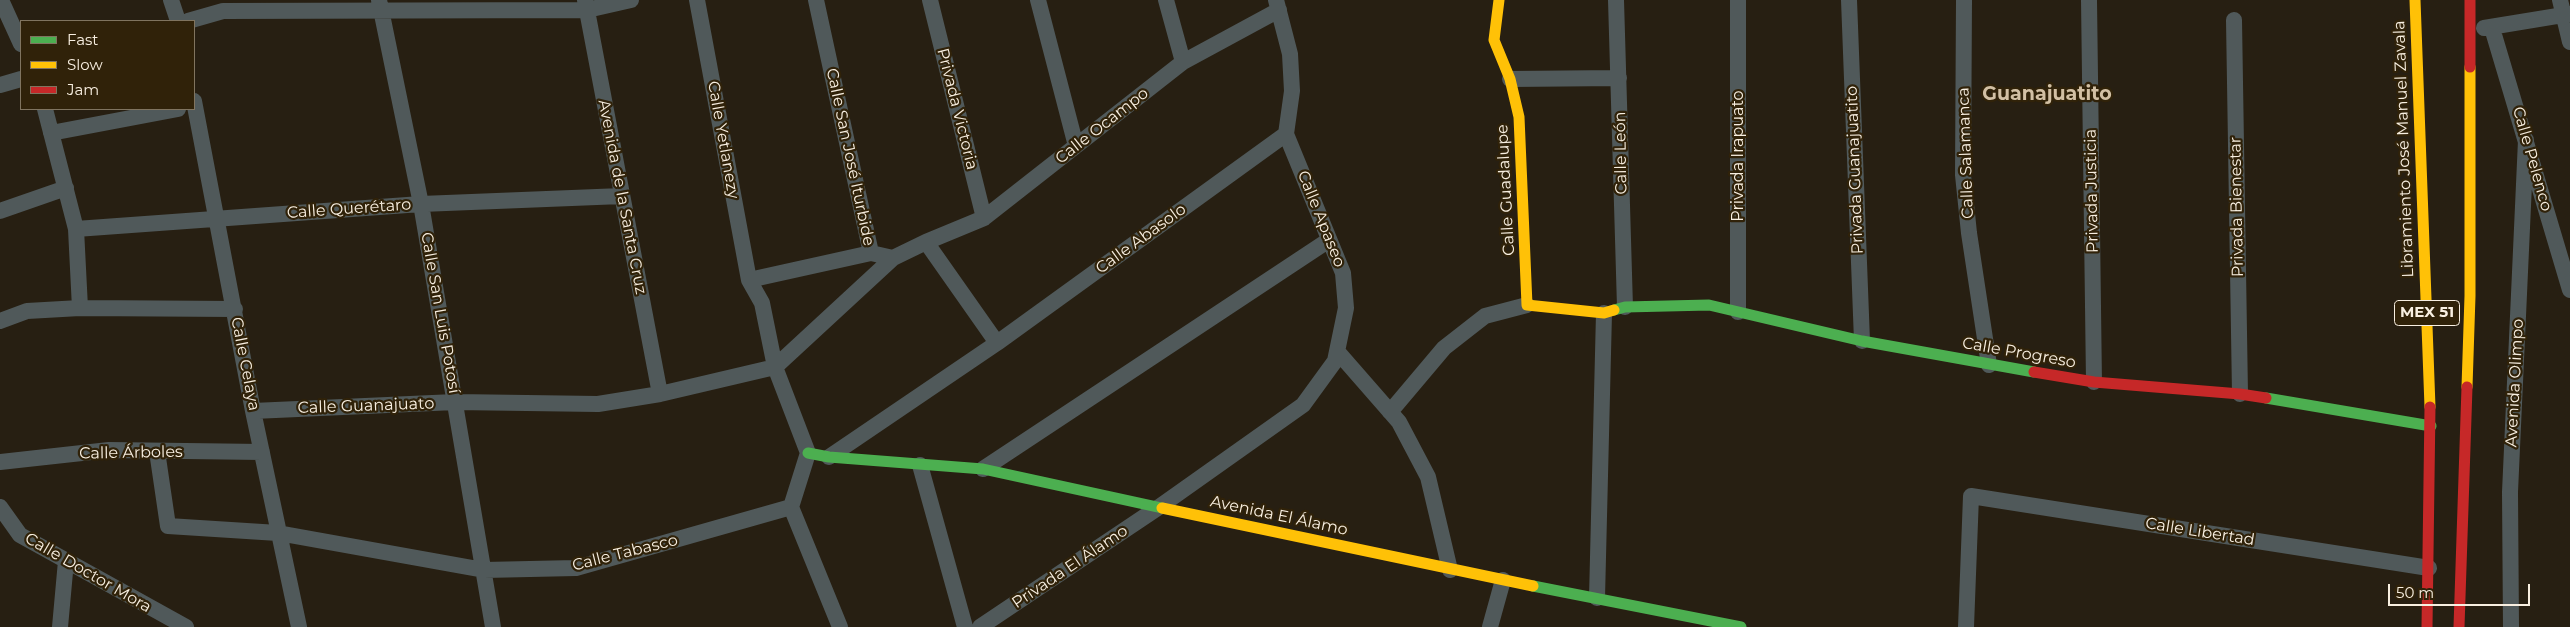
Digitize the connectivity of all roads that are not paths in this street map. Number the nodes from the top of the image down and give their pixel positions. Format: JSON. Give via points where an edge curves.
{"nodes":[{"id":1,"x":1,"y":0,"type":"edge"},
{"id":2,"x":171,"y":0,"type":"edge"},
{"id":3,"x":631,"y":0,"type":"edge"},
{"id":4,"x":697,"y":0,"type":"edge"},
{"id":5,"x":816,"y":0,"type":"edge"},
{"id":6,"x":930,"y":0,"type":"edge"},
{"id":7,"x":1038,"y":0,"type":"edge"},
{"id":8,"x":1166,"y":0,"type":"edge"},
{"id":9,"x":1499,"y":0,"type":"edge"},
{"id":10,"x":1616,"y":0,"type":"edge"},
{"id":11,"x":1738,"y":0,"type":"edge"},
{"id":12,"x":1849,"y":0,"type":"edge"},
{"id":13,"x":1964,"y":0,"type":"edge"},
{"id":14,"x":2089,"y":0,"type":"edge"},
{"id":15,"x":2415,"y":0,"type":"edge"},
{"id":16,"x":2470,"y":0,"type":"edge"},
{"id":17,"x":380,"y":4,"type":"edge"},
{"id":18,"x":222,"y":5,"type":"edge"},
{"id":19,"x":586,"y":5,"type":"edge"},
{"id":20,"x":1277,"y":5,"type":"edge"},
{"id":21,"x":2564,"y":10,"type":"edge"},
{"id":22,"x":178,"y":20,"type":"edge"},
{"id":23,"x":190,"y":20,"type":"edge"},
{"id":24,"x":2234,"y":20,"type":"dead end"},
{"id":25,"x":2492,"y":28,"type":"junction"},
{"id":26,"x":2470,"y":29,"type":"junction"},
{"id":27,"x":20,"y":42,"type":"edge"},
{"id":28,"x":2570,"y":42,"type":"edge"},
{"id":29,"x":1183,"y":62,"type":"junction"},
{"id":30,"x":1619,"y":78,"type":"junction"},
{"id":31,"x":20,"y":79,"type":"edge"},
{"id":32,"x":1510,"y":79,"type":"junction"},
{"id":33,"x":0,"y":86,"type":"edge"},
{"id":34,"x":195,"y":109,"type":"edge"},
{"id":35,"x":45,"y":110,"type":"edge"},
{"id":36,"x":173,"y":110,"type":"edge"},
{"id":37,"x":51,"y":133,"type":"junction"},
{"id":38,"x":1286,"y":134,"type":"junction"},
{"id":39,"x":2526,"y":140,"type":"junction"},
{"id":40,"x":1076,"y":146,"type":"junction"},
{"id":41,"x":66,"y":188,"type":"junction"},
{"id":42,"x":622,"y":196,"type":"junction"},
{"id":43,"x":422,"y":204,"type":"junction"},
{"id":44,"x":0,"y":211,"type":"edge"},
{"id":45,"x":217,"y":218,"type":"junction"},
{"id":46,"x":984,"y":218,"type":"junction"},
{"id":47,"x":76,"y":229,"type":"junction"},
{"id":48,"x":1329,"y":240,"type":"junction"},
{"id":49,"x":926,"y":242,"type":"junction"},
{"id":50,"x":871,"y":253,"type":"junction"},
{"id":51,"x":893,"y":258,"type":"junction"},
{"id":52,"x":749,"y":280,"type":"junction"},
{"id":53,"x":2570,"y":290,"type":"edge"},
{"id":54,"x":1527,"y":305,"type":"junction"},
{"id":55,"x":1624,"y":307,"type":"junction"},
{"id":56,"x":80,"y":308,"type":"junction"},
{"id":57,"x":234,"y":309,"type":"junction"},
{"id":58,"x":1738,"y":312,"type":"junction"},
{"id":59,"x":1604,"y":313,"type":"junction"},
{"id":60,"x":0,"y":321,"type":"edge"},
{"id":61,"x":1862,"y":341,"type":"junction"},
{"id":62,"x":997,"y":343,"type":"junction"},
{"id":63,"x":1337,"y":351,"type":"junction"},
{"id":64,"x":1989,"y":365,"type":"junction"},
{"id":65,"x":775,"y":367,"type":"junction"},
{"id":66,"x":2094,"y":382,"type":"junction"},
{"id":67,"x":660,"y":394,"type":"junction"},
{"id":68,"x":2240,"y":394,"type":"junction"},
{"id":69,"x":455,"y":402,"type":"junction"},
{"id":70,"x":253,"y":411,"type":"junction"},
{"id":71,"x":1390,"y":412,"type":"junction"},
{"id":72,"x":2431,"y":426,"type":"junction"},
{"id":73,"x":157,"y":451,"type":"junction"},
{"id":74,"x":262,"y":452,"type":"junction"},
{"id":75,"x":808,"y":453,"type":"junction"},
{"id":76,"x":829,"y":457,"type":"junction"},
{"id":77,"x":0,"y":462,"type":"edge"},
{"id":78,"x":920,"y":465,"type":"junction"},
{"id":79,"x":983,"y":469,"type":"junction"},
{"id":80,"x":0,"y":507,"type":"edge"},
{"id":81,"x":791,"y":507,"type":"junction"},
{"id":82,"x":1159,"y":507,"type":"junction"},
{"id":83,"x":278,"y":533,"type":"junction"},
{"id":84,"x":66,"y":561,"type":"junction"},
{"id":85,"x":2429,"y":568,"type":"junction"},
{"id":86,"x":484,"y":570,"type":"junction"},
{"id":87,"x":1450,"y":570,"type":"junction"},
{"id":88,"x":1503,"y":580,"type":"junction"},
{"id":89,"x":1598,"y":598,"type":"junction"},
{"id":90,"x":179,"y":626,"type":"edge"},
{"id":91,"x":60,"y":627,"type":"edge"},
{"id":92,"x":299,"y":627,"type":"edge"},
{"id":93,"x":493,"y":627,"type":"edge"},
{"id":94,"x":840,"y":627,"type":"edge"},
{"id":95,"x":964,"y":627,"type":"edge"},
{"id":96,"x":980,"y":627,"type":"edge"},
{"id":97,"x":1490,"y":627,"type":"edge"},
{"id":98,"x":1741,"y":627,"type":"edge"},
{"id":99,"x":1966,"y":627,"type":"edge"},
{"id":100,"x":2427,"y":627,"type":"edge"},
{"id":101,"x":2459,"y":627,"type":"edge"},
{"id":102,"x":2510,"y":627,"type":"edge"}],
"edges":[{"from":1,"to":27,"type":"street"},
{"from":2,"to":22,"type":"street"},
{"from":3,"to":19,"type":"street"},
{"from":4,"to":52,"type":"street","name":"Calle Yetlanezy"},
{"from":5,"to":50,"type":"street","name":"Calle San José Iturbide"},
{"from":6,"to":46,"type":"street","name":"Privada Victoria"},
{"from":7,"to":40,"type":"street"},
{"from":8,"to":29,"type":"street"},
{"from":9,"to":32,"type":"street","name":"Calle Guadalupe","via":[[1494,40]]},
{"from":10,"to":30,"type":"street","name":"Calle León"},
{"from":11,"to":58,"type":"street","name":"Privada Irapuato"},
{"from":12,"to":61,"type":"street","name":"Privada Guanajuatito"},
{"from":13,"to":64,"type":"street","name":"Calle Salamanca","via":[[1963,176]]},
{"from":14,"to":66,"type":"street","name":"Privada Justicia"},
{"from":15,"to":72,"type":"street","name":"Libramiento José Manuel Zavala","number":"MEX 51"},
{"from":16,"to":26,"type":"street","number":"MEX 51"},
{"from":17,"to":18,"type":"street"},
{"from":17,"to":19,"type":"street"},
{"from":17,"to":43,"type":"street","name":"Calle San Luis Potosí"},
{"from":18,"to":23,"type":"street"},
{"from":19,"to":42,"type":"street","name":"Avenida de la Santa Cruz"},
{"from":20,"to":29,"type":"street","name":"Calle Ocampo"},
{"from":20,"to":38,"type":"street","via":[[1290,54],[1292,91]]},
{"from":21,"to":25,"type":"street"},
{"from":21,"to":28,"type":"street"},
{"from":24,"to":68,"type":"street","name":"Privada Bienestar"},
{"from":25,"to":26,"type":"street"},
{"from":25,"to":39,"type":"street","name":"Calle Pelenco"},
{"from":26,"to":101,"type":"street","number":"MEX 51","via":[[2470,296]]},
{"from":29,"to":40,"type":"street","name":"Calle Ocampo"},
{"from":30,"to":32,"type":"street"},
{"from":30,"to":55,"type":"street","name":"Calle León"},
{"from":31,"to":33,"type":"street"},
{"from":32,"to":54,"type":"street","name":"Calle Guadalupe","via":[[1519,117]]},
{"from":34,"to":45,"type":"street","name":"Calle Celaya"},
{"from":35,"to":37,"type":"street"},
{"from":36,"to":37,"type":"street"},
{"from":37,"to":41,"type":"street"},
{"from":38,"to":48,"type":"street","name":"Calle Apaseo"},
{"from":38,"to":62,"type":"street","name":"Calle Abasolo"},
{"from":39,"to":53,"type":"street","name":"Calle Pelenco"},
{"from":39,"to":102,"type":"street","name":"Avenida Olimpo","via":[[2510,492]]},
{"from":40,"to":46,"type":"street","name":"Calle Ocampo"},
{"from":41,"to":44,"type":"street"},
{"from":41,"to":47,"type":"street"},
{"from":42,"to":43,"type":"street","name":"Calle Querétaro"},
{"from":42,"to":67,"type":"street","name":"Avenida de la Santa Cruz"},
{"from":43,"to":45,"type":"street","name":"Calle Querétaro"},
{"from":43,"to":69,"type":"street","name":"Calle San Luis Potosí"},
{"from":45,"to":47,"type":"street","name":"Calle Querétaro"},
{"from":45,"to":57,"type":"street","name":"Calle Celaya"},
{"from":46,"to":49,"type":"street","name":"Calle Ocampo"},
{"from":47,"to":56,"type":"street"},
{"from":48,"to":63,"type":"street","name":"Calle Apaseo","via":[[1343,273],[1346,308]]},
{"from":48,"to":79,"type":"street"},
{"from":49,"to":51,"type":"street","name":"Calle San José Iturbide"},
{"from":49,"to":62,"type":"street"},
{"from":50,"to":51,"type":"street","name":"Calle San José Iturbide"},
{"from":50,"to":52,"type":"street"},
{"from":51,"to":65,"type":"street"},
{"from":52,"to":65,"type":"street","via":[[762,303]]},
{"from":54,"to":59,"type":"street"},
{"from":54,"to":71,"type":"street","via":[[1485,316],[1444,348]]},
{"from":55,"to":58,"type":"street","name":"Calle Progreso","via":[[1709,305]]},
{"from":55,"to":59,"type":"street","name":"Calle Progreso"},
{"from":56,"to":57,"type":"street"},
{"from":56,"to":60,"type":"street","via":[[27,311]]},
{"from":57,"to":70,"type":"street","name":"Calle Celaya"},
{"from":58,"to":61,"type":"street","name":"Calle Progreso"},
{"from":59,"to":89,"type":"street"},
{"from":61,"to":64,"type":"street","name":"Calle Progreso"},
{"from":62,"to":76,"type":"street","name":"Calle Abasolo"},
{"from":63,"to":71,"type":"street"},
{"from":63,"to":82,"type":"street","name":"Calle Apaseo","via":[[1334,361],[1303,406]]},
{"from":64,"to":66,"type":"street","name":"Calle Progreso"},
{"from":65,"to":67,"type":"street","name":"Calle Guanajuato"},
{"from":65,"to":75,"type":"street"},
{"from":66,"to":68,"type":"street","name":"Calle Progreso"},
{"from":67,"to":69,"type":"street","name":"Calle Guanajuato","via":[[598,404]]},
{"from":68,"to":72,"type":"street","name":"Calle Progreso"},
{"from":69,"to":70,"type":"street","name":"Calle Guanajuato"},
{"from":69,"to":86,"type":"street","name":"Calle San Luis Potosí"},
{"from":70,"to":74,"type":"street","name":"Calle Celaya"},
{"from":71,"to":87,"type":"street","via":[[1428,477]]},
{"from":72,"to":85,"type":"street","name":"Libramiento José Manuel Zavala","number":"MEX 51"},
{"from":73,"to":74,"type":"street","name":"Calle Árboles"},
{"from":73,"to":77,"type":"street","name":"Calle Árboles","via":[[109,450]]},
{"from":73,"to":83,"type":"street","name":"Calle Tabasco","via":[[168,526]]},
{"from":74,"to":83,"type":"street","name":"Calle Celaya"},
{"from":75,"to":76,"type":"street","name":"Avenida El Álamo"},
{"from":75,"to":81,"type":"street"},
{"from":76,"to":78,"type":"street","name":"Avenida El Álamo"},
{"from":78,"to":79,"type":"street","name":"Avenida El Álamo"},
{"from":78,"to":95,"type":"street"},
{"from":79,"to":82,"type":"street","name":"Avenida El Álamo"},
{"from":80,"to":84,"type":"street","name":"Calle Doctor Mora","via":[[20,535]]},
{"from":81,"to":86,"type":"street","name":"Calle Tabasco","via":[[576,568]]},
{"from":81,"to":94,"type":"street"},
{"from":82,"to":87,"type":"street","name":"Avenida El Álamo"},
{"from":82,"to":96,"type":"street","name":"Privada El Álamo"},
{"from":83,"to":86,"type":"street","name":"Calle Tabasco"},
{"from":83,"to":92,"type":"street","name":"Calle Celaya"},
{"from":84,"to":90,"type":"street","name":"Calle Doctor Mora"},
{"from":84,"to":91,"type":"street"},
{"from":85,"to":99,"type":"street","name":"Calle Libertad","via":[[1971,496]]},
{"from":85,"to":100,"type":"street","name":"Libramiento José Manuel Zavala","number":"MEX 51"},
{"from":86,"to":93,"type":"street","name":"Calle San Luis Potosí"},
{"from":87,"to":88,"type":"street","name":"Avenida El Álamo"},
{"from":88,"to":89,"type":"street","name":"Avenida El Álamo"},
{"from":88,"to":97,"type":"street"},
{"from":89,"to":98,"type":"street","name":"Avenida El Álamo"}]}
